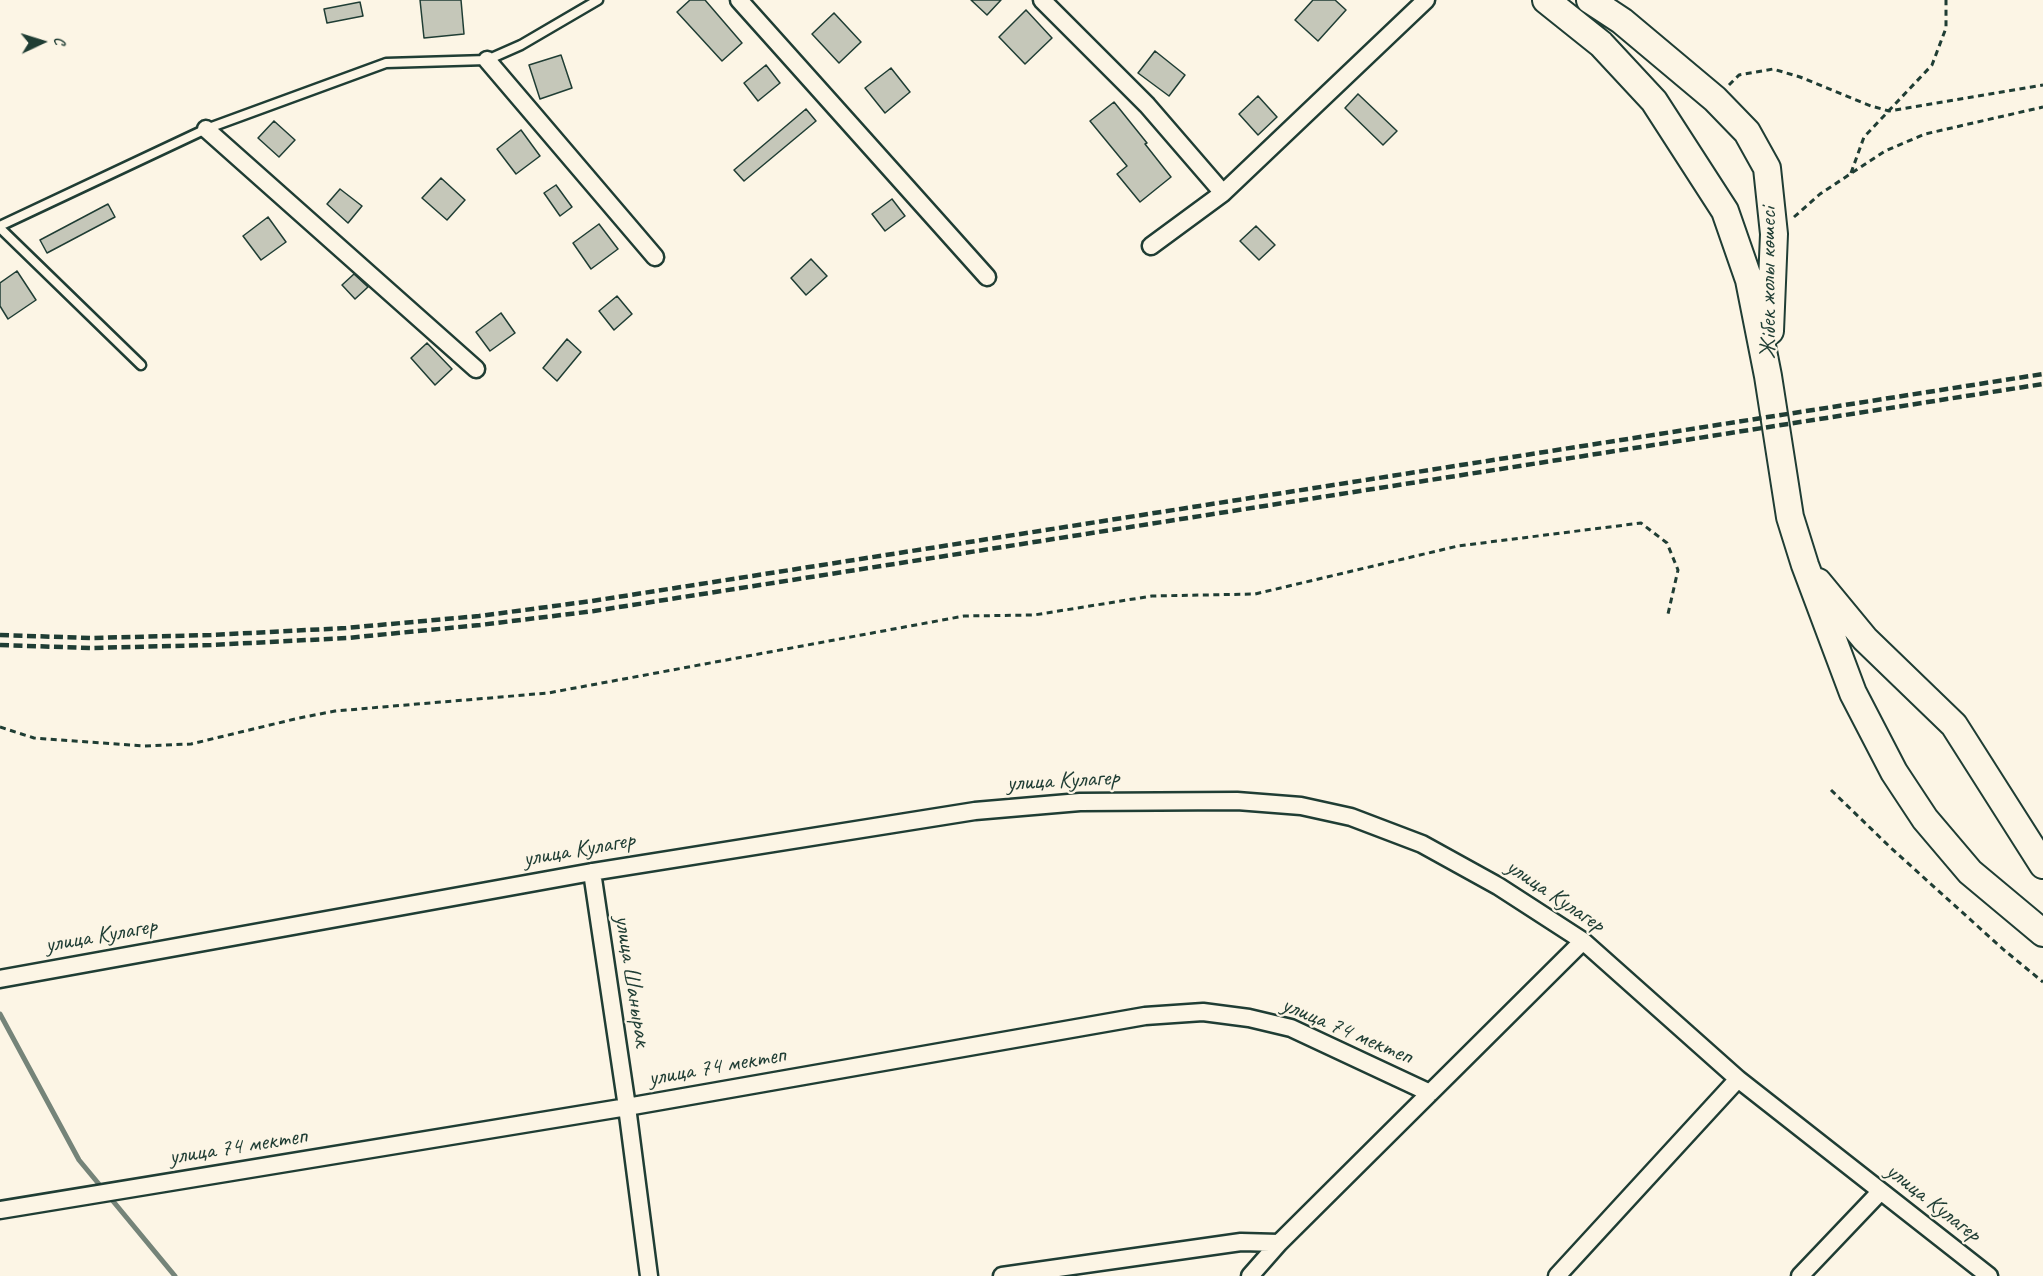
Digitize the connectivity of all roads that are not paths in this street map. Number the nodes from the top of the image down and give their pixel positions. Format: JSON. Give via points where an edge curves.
{"nodes":[{"id":1,"x":598,"y":0,"type":"edge"},
{"id":2,"x":739,"y":0,"type":"edge"},
{"id":3,"x":1042,"y":0,"type":"edge"},
{"id":4,"x":1426,"y":0,"type":"edge"},
{"id":5,"x":1546,"y":0,"type":"edge"},
{"id":6,"x":1590,"y":0,"type":"edge"},
{"id":7,"x":487,"y":60,"type":"junction"},
{"id":8,"x":206,"y":129,"type":"junction"},
{"id":9,"x":1223,"y":193,"type":"junction"},
{"id":10,"x":0,"y":227,"type":"edge"},
{"id":11,"x":1151,"y":246,"type":"dead end"},
{"id":12,"x":655,"y":257,"type":"dead end"},
{"id":13,"x":987,"y":277,"type":"dead end"},
{"id":14,"x":141,"y":365,"type":"dead end"},
{"id":15,"x":476,"y":369,"type":"dead end"},
{"id":16,"x":1768,"y":376,"type":"junction"},
{"id":17,"x":1805,"y":565,"type":"junction"},
{"id":18,"x":2043,"y":865,"type":"edge"},
{"id":19,"x":592,"y":872,"type":"junction"},
{"id":20,"x":2043,"y":933,"type":"edge"},
{"id":21,"x":1583,"y":941,"type":"junction"},
{"id":22,"x":0,"y":979,"type":"edge"},
{"id":23,"x":1738,"y":1079,"type":"junction"},
{"id":24,"x":1430,"y":1093,"type":"junction"},
{"id":25,"x":627,"y":1107,"type":"junction"},
{"id":26,"x":1880,"y":1192,"type":"junction"},
{"id":27,"x":0,"y":1210,"type":"edge"},
{"id":28,"x":1279,"y":1243,"type":"junction"},
{"id":29,"x":649,"y":1276,"type":"edge"},
{"id":30,"x":1002,"y":1276,"type":"edge"},
{"id":31,"x":1250,"y":1276,"type":"edge"},
{"id":32,"x":1557,"y":1276,"type":"edge"},
{"id":33,"x":1800,"y":1276,"type":"edge"},
{"id":34,"x":1989,"y":1276,"type":"edge"}],
"edges":[{"from":1,"to":7,"type":"lane"},
{"from":2,"to":13,"type":"street"},
{"from":3,"to":9,"type":"street","via":[[1147,105]]},
{"from":4,"to":9,"type":"street"},
{"from":5,"to":16,"type":"main road","name":"Жібек жолы көшесі","via":[[1601,44],[1654,101],[1725,211],[1749,280]]},
{"from":6,"to":16,"type":"main road","name":"Жібек жолы көшесі","via":[[1622,21],[1715,99],[1747,132],[1767,168],[1774,234]]},
{"from":7,"to":8,"type":"lane","via":[[386,63]]},
{"from":7,"to":12,"type":"street"},
{"from":8,"to":10,"type":"lane"},
{"from":8,"to":15,"type":"street"},
{"from":9,"to":11,"type":"street"},
{"from":10,"to":14,"type":"lane"},
{"from":16,"to":17,"type":"main road","via":[[1790,517]]},
{"from":17,"to":18,"type":"main road","via":[[1865,639],[1954,725]]},
{"from":17,"to":20,"type":"main road","via":[[1853,693],[1894,772],[1925,819],[1970,872]]},
{"from":19,"to":21,"type":"street","name":"улица Кулагер","via":[[975,811],[1080,802],[1237,801],[1301,806],[1351,817],[1422,844],[1498,886]]},
{"from":19,"to":22,"type":"street","name":"улица Кулагер"},
{"from":19,"to":25,"type":"street","name":"улица Шанырак"},
{"from":21,"to":23,"type":"street","name":"улица Кулагер"},
{"from":21,"to":24,"type":"street","name":"улица 74 мектеп"},
{"from":23,"to":26,"type":"street","name":"улица Кулагер"},
{"from":23,"to":32,"type":"street"},
{"from":24,"to":25,"type":"street","name":"улица 74 мектеп","via":[[1291,1028],[1203,1012],[1144,1016]]},
{"from":24,"to":28,"type":"street","name":"улица 74 мектеп"},
{"from":25,"to":27,"type":"street","name":"улица 74 мектеп"},
{"from":25,"to":29,"type":"street","name":"улица Шанырак"},
{"from":26,"to":33,"type":"street"},
{"from":26,"to":34,"type":"street","name":"улица Кулагер"},
{"from":28,"to":30,"type":"street","via":[[1241,1242]]},
{"from":28,"to":31,"type":"street","name":"улица 74 мектеп"}]}
